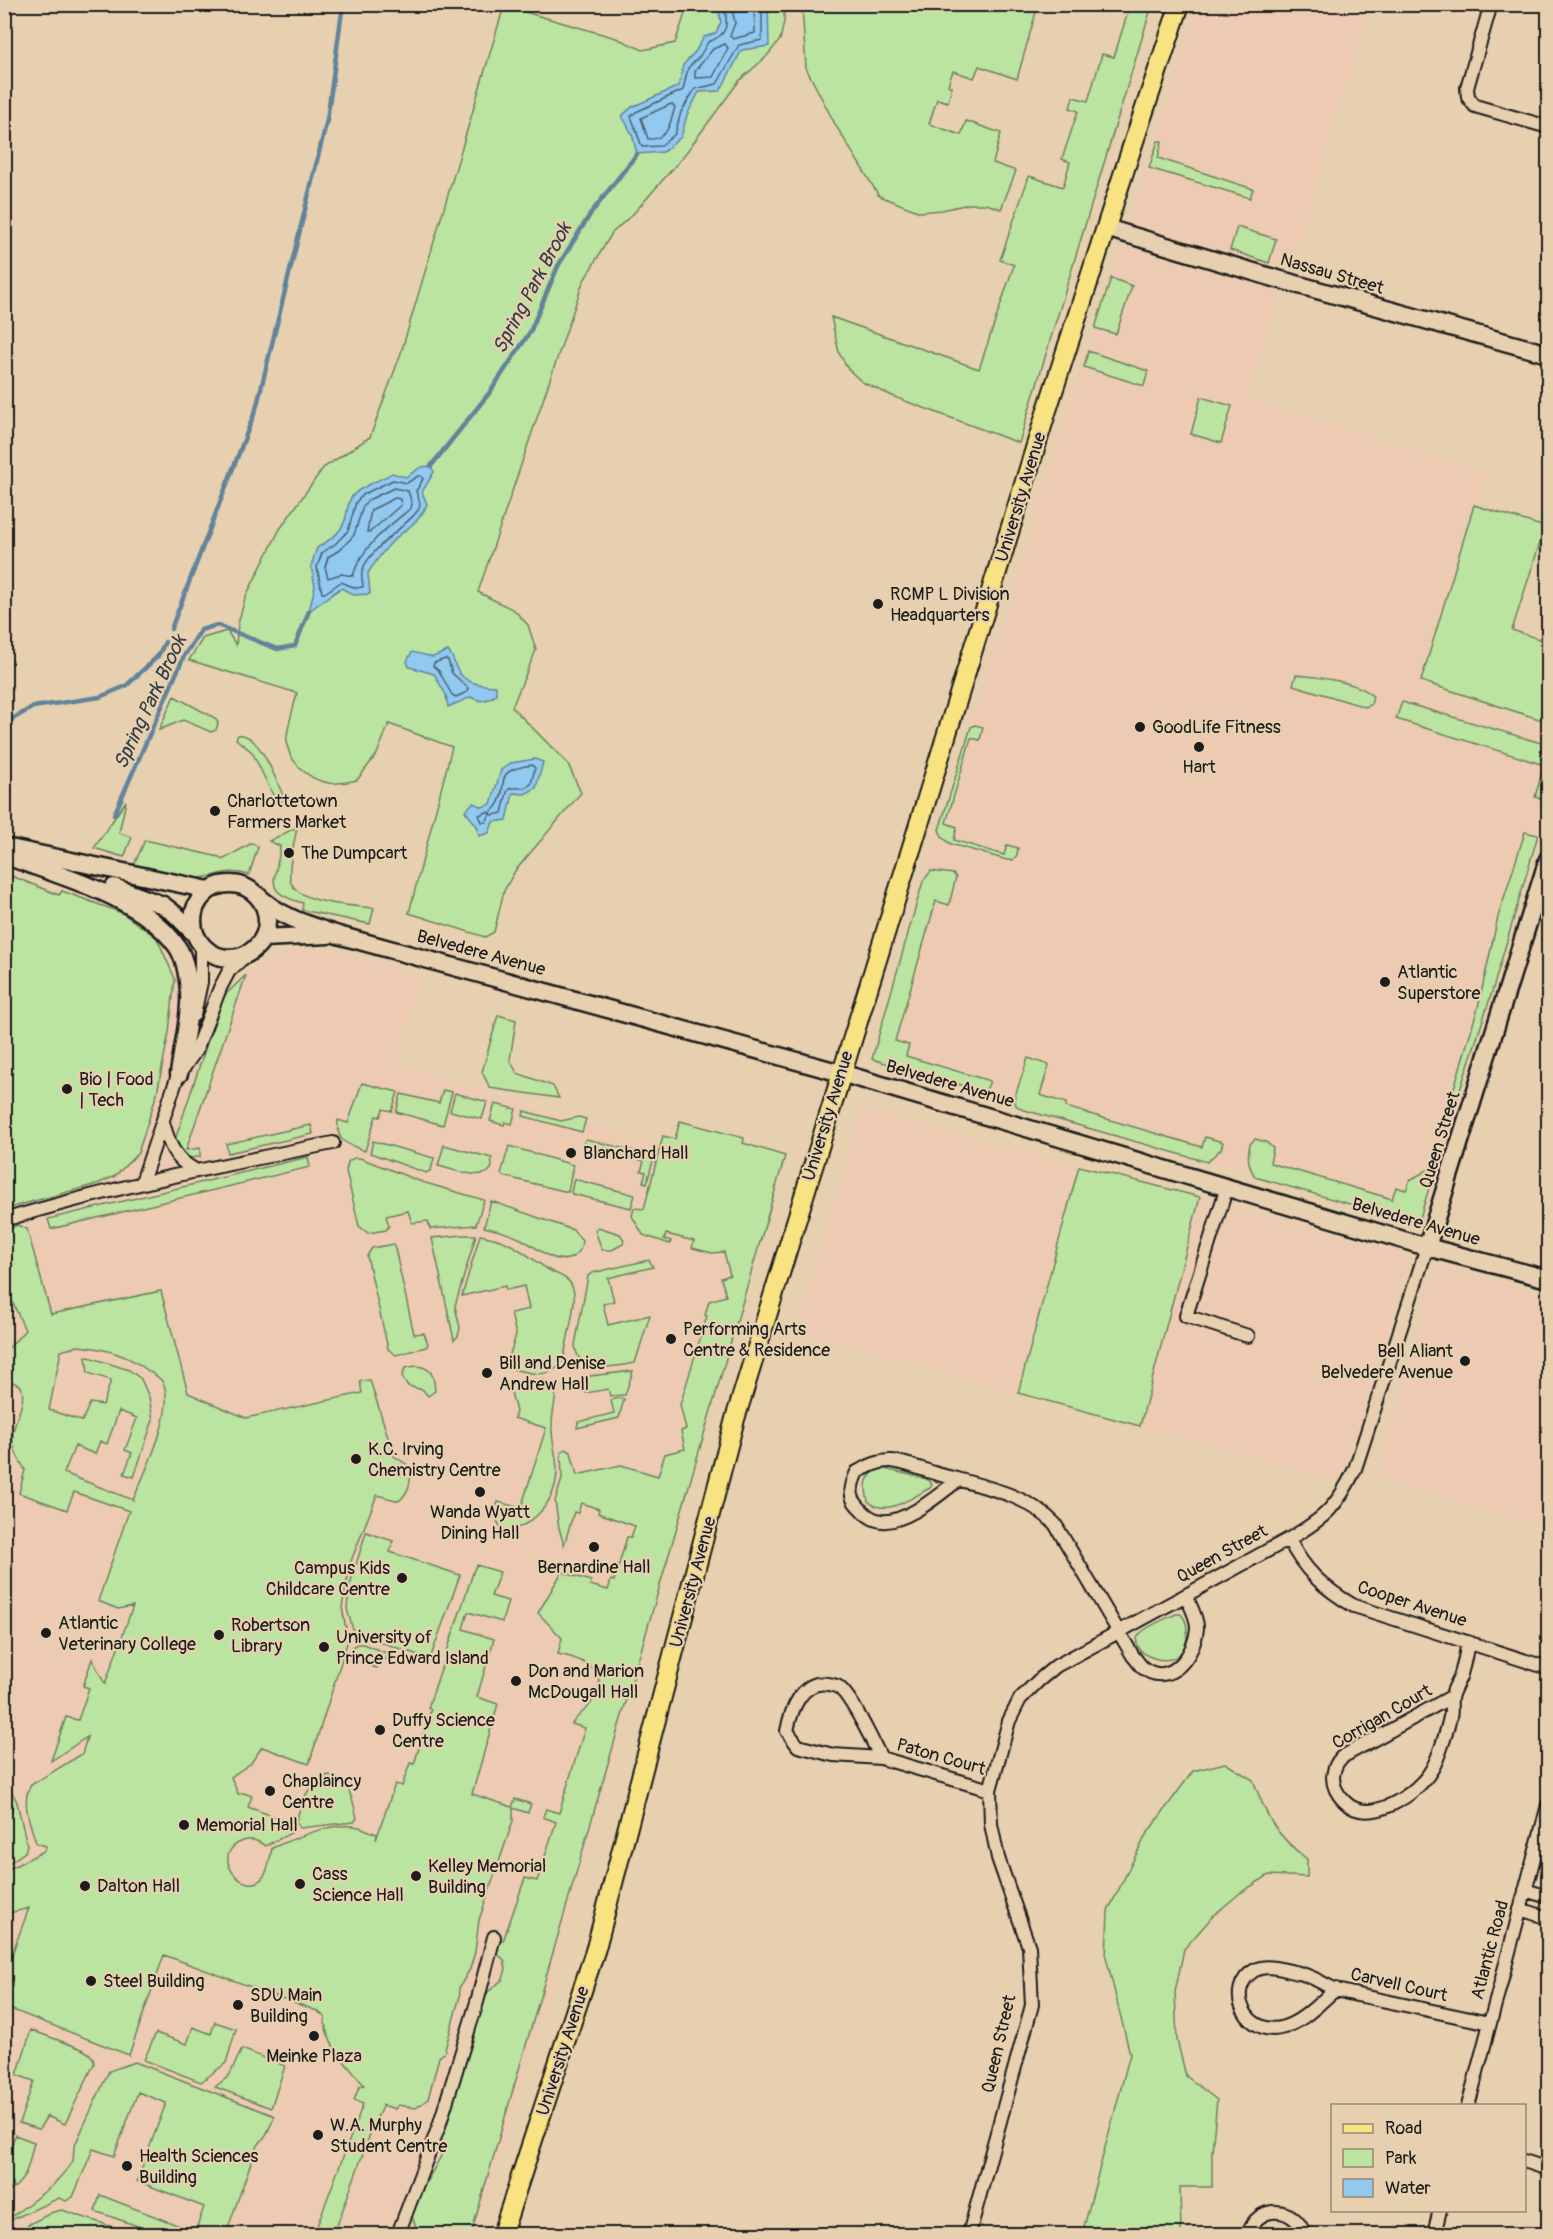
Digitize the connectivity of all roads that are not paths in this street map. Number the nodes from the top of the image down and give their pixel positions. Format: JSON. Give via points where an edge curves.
{"nodes":[{"id":1,"x":1180,"y":4,"type":"edge"},
{"id":2,"x":1491,"y":4,"type":"edge"},
{"id":3,"x":1548,"y":127,"type":"edge"},
{"id":4,"x":1106,"y":228,"type":"junction"},
{"id":5,"x":1548,"y":354,"type":"edge"},
{"id":6,"x":8,"y":850,"type":"edge"},
{"id":7,"x":1548,"y":859,"type":"edge"},
{"id":8,"x":209,"y":890,"type":"junction"},
{"id":9,"x":257,"y":895,"type":"junction"},
{"id":10,"x":338,"y":935,"type":"junction"},
{"id":11,"x":263,"y":938,"type":"junction"},
{"id":12,"x":198,"y":939,"type":"junction"},
{"id":13,"x":245,"y":956,"type":"junction"},
{"id":14,"x":841,"y":1073,"type":"junction"},
{"id":15,"x":179,"y":1074,"type":"junction"},
{"id":16,"x":163,"y":1122,"type":"junction"},
{"id":17,"x":333,"y":1143,"type":"dead end"},
{"id":18,"x":195,"y":1170,"type":"junction"},
{"id":19,"x":142,"y":1182,"type":"junction"},
{"id":20,"x":1227,"y":1187,"type":"junction"},
{"id":21,"x":4,"y":1220,"type":"edge"},
{"id":22,"x":1427,"y":1247,"type":"junction"},
{"id":23,"x":1548,"y":1279,"type":"edge"},
{"id":24,"x":1248,"y":1336,"type":"dead end"},
{"id":25,"x":958,"y":1480,"type":"junction"},
{"id":26,"x":1289,"y":1539,"type":"junction"},
{"id":27,"x":1186,"y":1596,"type":"junction"},
{"id":28,"x":1119,"y":1630,"type":"junction"},
{"id":29,"x":1468,"y":1642,"type":"junction"},
{"id":30,"x":1548,"y":1668,"type":"edge"},
{"id":31,"x":1451,"y":1697,"type":"junction"},
{"id":32,"x":881,"y":1758,"type":"junction"},
{"id":33,"x":990,"y":1790,"type":"junction"},
{"id":34,"x":1548,"y":1805,"type":"edge"},
{"id":35,"x":1525,"y":1890,"type":"junction"},
{"id":36,"x":1548,"y":1897,"type":"edge"},
{"id":37,"x":1520,"y":1909,"type":"junction"},
{"id":38,"x":1548,"y":1918,"type":"edge"},
{"id":39,"x":494,"y":1938,"type":"dead end"},
{"id":40,"x":1336,"y":1989,"type":"junction"},
{"id":41,"x":1489,"y":2024,"type":"junction"},
{"id":42,"x":1469,"y":2104,"type":"edge"},
{"id":43,"x":1526,"y":2163,"type":"edge"},
{"id":44,"x":1548,"y":2169,"type":"edge"},
{"id":45,"x":1440,"y":2212,"type":"edge"},
{"id":46,"x":398,"y":2235,"type":"edge"},
{"id":47,"x":502,"y":2235,"type":"edge"},
{"id":48,"x":969,"y":2235,"type":"edge"},
{"id":49,"x":1248,"y":2235,"type":"edge"},
{"id":50,"x":1304,"y":2235,"type":"edge"},
{"id":51,"x":1434,"y":2235,"type":"edge"}],
"edges":[{"from":1,"to":4,"type":"main road","name":"University Avenue"},
{"from":2,"to":3,"type":"street","via":[[1467,88],[1468,97],[1475,106]]},
{"from":4,"to":5,"type":"main road","name":"Nassau Street"},
{"from":4,"to":14,"type":"main road","name":"University Avenue"},
{"from":6,"to":8,"type":"main road"},
{"from":6,"to":12,"type":"main road","via":[[163,905]]},
{"from":6,"to":15,"type":"main road","via":[[128,904],[150,917],[177,946],[187,979],[189,1004]]},
{"from":7,"to":22,"type":"main road","name":"Queen Street"},
{"from":8,"to":9,"type":"main road","via":[[220,885],[240,885]]},
{"from":8,"to":12,"type":"main road","via":[[195,909],[193,922]]},
{"from":9,"to":10,"type":"main road","name":"Belvedere Avenue","via":[[288,917]]},
{"from":9,"to":11,"type":"main road","via":[[267,915]]},
{"from":10,"to":11,"type":"main road","name":"Belvedere Avenue"},
{"from":10,"to":14,"type":"main road","name":"Belvedere Avenue"},
{"from":11,"to":13,"type":"main road"},
{"from":12,"to":13,"type":"main road","via":[[222,957]]},
{"from":12,"to":15,"type":"street","via":[[199,992]]},
{"from":13,"to":15,"type":"street","via":[[229,971],[195,1050]]},
{"from":14,"to":20,"type":"main road","name":"Belvedere Avenue"},
{"from":14,"to":47,"type":"main road","name":"University Avenue","via":[[735,1419],[596,1948]]},
{"from":15,"to":16,"type":"street"},
{"from":16,"to":18,"type":"street","via":[[174,1154]]},
{"from":16,"to":19,"type":"street"},
{"from":17,"to":18,"type":"street"},
{"from":18,"to":19,"type":"street"},
{"from":19,"to":21,"type":"street"},
{"from":20,"to":22,"type":"main road","name":"Belvedere Avenue"},
{"from":20,"to":24,"type":"street","via":[[1186,1316]]},
{"from":22,"to":23,"type":"main road","name":"Belvedere Avenue"},
{"from":22,"to":26,"type":"street","name":"Queen Street","via":[[1355,1469],[1334,1506]]},
{"from":25,"to":25,"type":"street","via":[[890,1461],[857,1472],[850,1493],[871,1518],[894,1520],[923,1506]]},
{"from":25,"to":28,"type":"street","via":[[1004,1492],[1046,1515],[1077,1558]]},
{"from":26,"to":27,"type":"street","name":"Queen Street"},
{"from":26,"to":29,"type":"street","name":"Cooper Avenue","via":[[1298,1559],[1314,1576],[1354,1606]]},
{"from":27,"to":28,"type":"street","name":"Queen Street"},
{"from":27,"to":28,"type":"street","via":[[1197,1624],[1195,1641],[1186,1661],[1175,1669],[1160,1673],[1143,1667]]},
{"from":28,"to":33,"type":"street","name":"Queen Street","via":[[1056,1666],[1020,1700],[1009,1721]]},
{"from":29,"to":30,"type":"street","name":"Cooper Avenue"},
{"from":29,"to":31,"type":"street","name":"Corrigan Court"},
{"from":31,"to":31,"type":"street","name":"Corrigan Court","via":[[1336,1762],[1333,1783],[1347,1804],[1362,1810],[1384,1808],[1420,1786],[1433,1768],[1451,1716]]},
{"from":32,"to":32,"type":"street","name":"Paton Court","via":[[848,1698],[837,1686],[821,1683],[808,1687],[791,1710],[788,1731],[798,1746],[833,1755]]},
{"from":32,"to":33,"type":"street","name":"Paton Court"},
{"from":33,"to":48,"type":"street","name":"Queen Street","via":[[998,1858],[1029,1947],[1032,2005]]},
{"from":34,"to":35,"type":"street","name":"Atlantic Road"},
{"from":35,"to":36,"type":"street"},
{"from":35,"to":37,"type":"street","name":"Atlantic Road"},
{"from":37,"to":38,"type":"street"},
{"from":37,"to":41,"type":"street","name":"Atlantic Road"},
{"from":39,"to":46,"type":"street","via":[[439,2126]]},
{"from":40,"to":40,"type":"street","name":"Carvell Court","via":[[1309,1976],[1258,1968],[1245,1976],[1240,1993],[1242,2008],[1250,2021],[1267,2029],[1285,2027],[1301,2018]]},
{"from":40,"to":41,"type":"street","name":"Carvell Court"},
{"from":41,"to":42,"type":"street","name":"Atlantic Road"},
{"from":43,"to":44,"type":"street"},
{"from":45,"to":51,"type":"street"},
{"from":49,"to":50,"type":"street","via":[[1256,2219],[1277,2212],[1290,2214]]}]}
